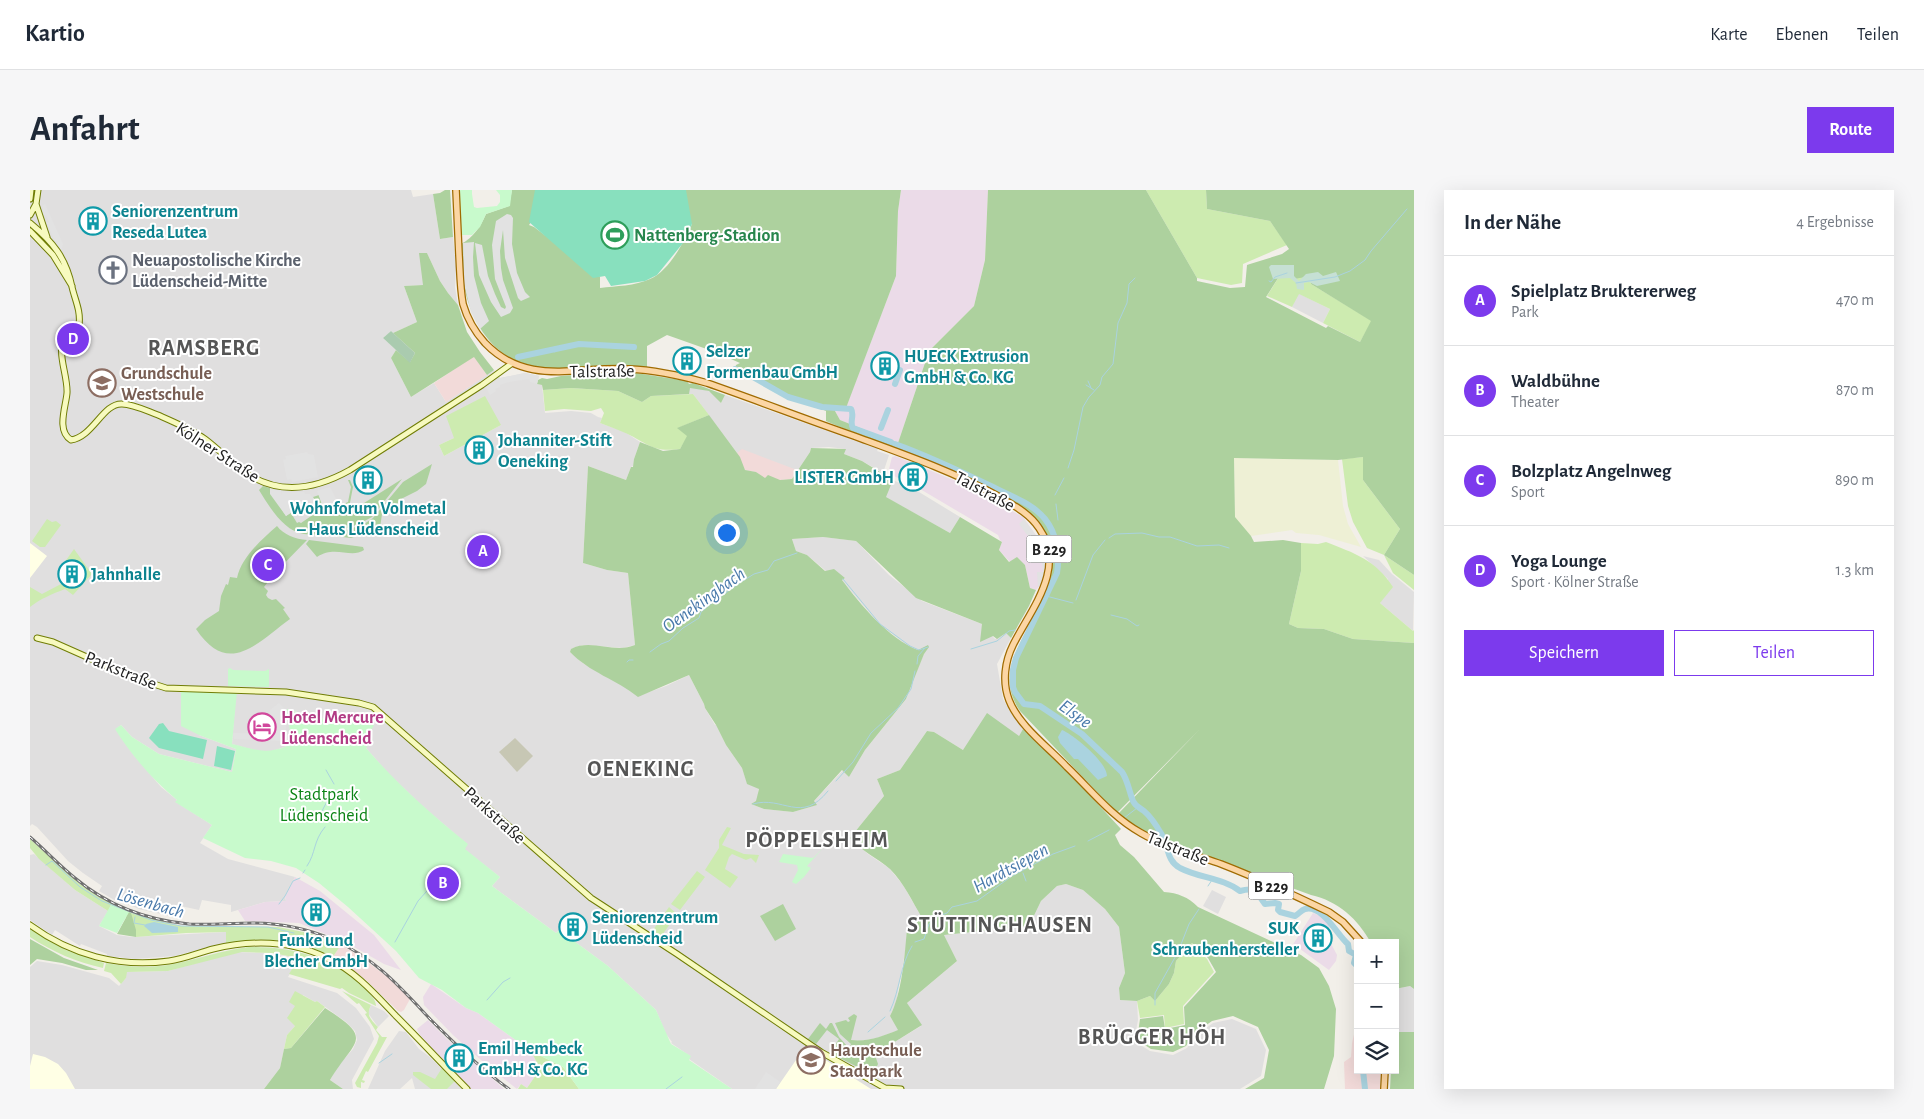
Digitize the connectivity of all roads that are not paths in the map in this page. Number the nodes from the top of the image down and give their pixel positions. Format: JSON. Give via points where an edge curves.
{"nodes":[{"id":1,"x":31,"y":190,"type":"edge"},
{"id":2,"x":38,"y":190,"type":"edge"},
{"id":3,"x":456,"y":190,"type":"edge"},
{"id":4,"x":30,"y":199,"type":"edge"},
{"id":5,"x":36,"y":204,"type":"junction"},
{"id":6,"x":30,"y":215,"type":"edge"},
{"id":7,"x":30,"y":223,"type":"edge"},
{"id":8,"x":30,"y":231,"type":"edge"},
{"id":9,"x":48,"y":239,"type":"junction"},
{"id":10,"x":72,"y":287,"type":"junction"},
{"id":11,"x":511,"y":364,"type":"junction"},
{"id":12,"x":38,"y":638,"type":"dead end"},
{"id":13,"x":30,"y":925,"type":"edge"},
{"id":14,"x":1358,"y":939,"type":"edge"},
{"id":15,"x":1385,"y":1074,"type":"edge"},
{"id":16,"x":467,"y":1089,"type":"edge"},
{"id":17,"x":901,"y":1089,"type":"edge"},
{"id":18,"x":1384,"y":1089,"type":"edge"}],
"edges":[{"from":1,"to":4,"type":"main road"},
{"from":2,"to":5,"type":"main road"},
{"from":3,"to":11,"type":"main road","name":"Talstraße","number":"B 229","via":[[460,281],[466,312],[482,340]]},
{"from":5,"to":6,"type":"main road"},
{"from":5,"to":9,"type":"main road"},
{"from":7,"to":9,"type":"main road","name":"Kölner Straße"},
{"from":8,"to":10,"type":"main road","name":"Kölner Straße","via":[[53,255]]},
{"from":9,"to":10,"type":"main road","name":"Kölner Straße","via":[[65,262]]},
{"from":10,"to":11,"type":"main road","name":"Kölner Straße","via":[[78,303],[79,325],[64,342],[62,350],[67,386],[64,428],[68,439],[79,438],[108,410],[124,404],[190,430],[249,475],[279,486],[308,487],[338,476]]},
{"from":11,"to":14,"type":"main road","name":"Talstraße","number":"B 229","via":[[544,372],[643,370],[707,383],[940,468],[1025,513],[1038,526],[1049,551],[1049,570],[1038,600],[1007,660],[1005,680],[1010,702],[1025,724],[1131,827],[1329,912]]},
{"from":12,"to":17,"type":"main road","name":"Parkstraße","via":[[166,688],[286,692],[372,707],[591,898],[832,1060],[885,1088]]},
{"from":13,"to":16,"type":"main road","via":[[71,949],[126,963],[170,961],[249,943],[283,944],[320,955],[343,967],[367,986]]},
{"from":15,"to":18,"type":"main road"}]}
